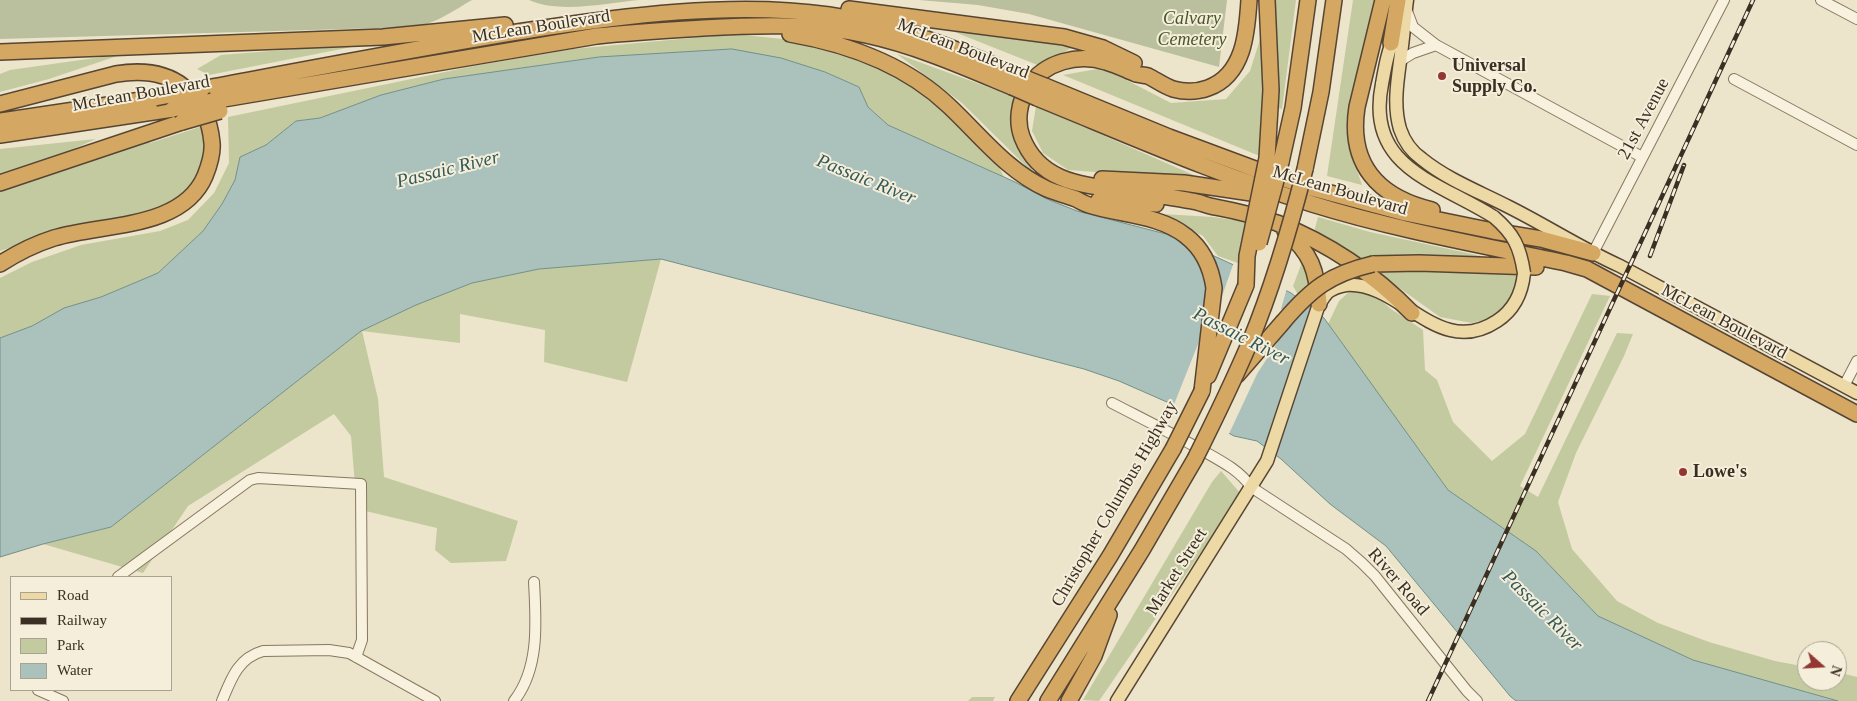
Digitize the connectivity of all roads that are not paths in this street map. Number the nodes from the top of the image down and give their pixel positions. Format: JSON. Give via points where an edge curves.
{"nodes":[{"id":1,"x":1241,"y":0,"type":"edge"},
{"id":2,"x":1250,"y":0,"type":"edge"},
{"id":3,"x":1267,"y":0,"type":"edge"},
{"id":4,"x":1308,"y":0,"type":"edge"},
{"id":5,"x":1334,"y":0,"type":"edge"},
{"id":6,"x":1338,"y":0,"type":"edge"},
{"id":7,"x":1384,"y":0,"type":"edge"},
{"id":8,"x":1724,"y":0,"type":"edge"},
{"id":9,"x":1821,"y":0,"type":"edge"},
{"id":10,"x":1404,"y":3,"type":"edge"},
{"id":11,"x":744,"y":10,"type":"junction"},
{"id":12,"x":639,"y":16,"type":"junction"},
{"id":13,"x":1857,"y":19,"type":"edge"},
{"id":14,"x":701,"y":28,"type":"junction"},
{"id":15,"x":1329,"y":37,"type":"junction"},
{"id":16,"x":1391,"y":43,"type":"joint"},
{"id":17,"x":1436,"y":45,"type":"junction"},
{"id":18,"x":0,"y":52,"type":"edge"},
{"id":19,"x":1239,"y":59,"type":"junction"},
{"id":20,"x":1400,"y":60,"type":"junction"},
{"id":21,"x":1148,"y":76,"type":"junction"},
{"id":22,"x":1734,"y":79,"type":"dead end"},
{"id":23,"x":1016,"y":82,"type":"junction"},
{"id":24,"x":1041,"y":92,"type":"junction"},
{"id":25,"x":0,"y":104,"type":"edge"},
{"id":26,"x":216,"y":106,"type":"junction"},
{"id":27,"x":0,"y":121,"type":"edge"},
{"id":28,"x":0,"y":135,"type":"edge"},
{"id":29,"x":1857,"y":145,"type":"edge"},
{"id":30,"x":1642,"y":157,"type":"junction"},
{"id":31,"x":1274,"y":160,"type":"junction"},
{"id":32,"x":1061,"y":177,"type":"junction"},
{"id":33,"x":0,"y":183,"type":"edge"},
{"id":34,"x":1076,"y":199,"type":"junction"},
{"id":35,"x":1311,"y":204,"type":"junction"},
{"id":36,"x":1212,"y":207,"type":"junction"},
{"id":37,"x":1276,"y":223,"type":"junction"},
{"id":38,"x":1525,"y":235,"type":"junction"},
{"id":39,"x":1593,"y":253,"type":"junction"},
{"id":40,"x":0,"y":264,"type":"edge"},
{"id":41,"x":1608,"y":282,"type":"junction"},
{"id":42,"x":1319,"y":304,"type":"junction"},
{"id":43,"x":1412,"y":313,"type":"junction"},
{"id":44,"x":1857,"y":361,"type":"edge"},
{"id":45,"x":1235,"y":378,"type":"junction"},
{"id":46,"x":1844,"y":386,"type":"junction"},
{"id":47,"x":1202,"y":391,"type":"junction"},
{"id":48,"x":1857,"y":392,"type":"edge"},
{"id":49,"x":1112,"y":403,"type":"dead end"},
{"id":50,"x":1857,"y":414,"type":"edge"},
{"id":51,"x":1251,"y":487,"type":"junction"},
{"id":52,"x":119,"y":576,"type":"edge"},
{"id":53,"x":534,"y":582,"type":"dead end"},
{"id":54,"x":1120,"y":585,"type":"junction"},
{"id":55,"x":356,"y":657,"type":"junction"},
{"id":56,"x":40,"y":691,"type":"edge"},
{"id":57,"x":1022,"y":695,"type":"edge"},
{"id":58,"x":1070,"y":699,"type":"edge"},
{"id":59,"x":62,"y":701,"type":"edge"},
{"id":60,"x":222,"y":701,"type":"edge"},
{"id":61,"x":435,"y":701,"type":"edge"},
{"id":62,"x":514,"y":701,"type":"edge"},
{"id":63,"x":1048,"y":701,"type":"edge"},
{"id":64,"x":1117,"y":701,"type":"edge"},
{"id":65,"x":1477,"y":701,"type":"edge"}],
"edges":[{"from":1,"to":19,"type":"highway"},
{"from":2,"to":19,"type":"highway"},
{"from":3,"to":31,"type":"highway"},
{"from":4,"to":31,"type":"highway","via":[[1294,100]]},
{"from":5,"to":15,"type":"highway"},
{"from":6,"to":15,"type":"highway"},
{"from":7,"to":38,"type":"highway","via":[[1354,123],[1359,156],[1367,171],[1386,190],[1421,207]]},
{"from":8,"to":30,"type":"street","name":"21st Avenue"},
{"from":9,"to":13,"type":"street"},
{"from":10,"to":16,"type":"highway"},
{"from":10,"to":17,"type":"street","via":[[1412,27]]},
{"from":10,"to":20,"type":"main road"},
{"from":11,"to":12,"type":"highway","name":"McLean Boulevard"},
{"from":11,"to":21,"type":"highway","via":[[828,7],[1064,37],[1115,53],[1139,65]]},
{"from":11,"to":23,"type":"highway","name":"McLean Boulevard","via":[[810,12],[880,24],[939,42]]},
{"from":12,"to":18,"type":"highway","via":[[383,36]]},
{"from":12,"to":27,"type":"highway","name":"McLean Boulevard","bridge":true,"via":[[491,36],[155,98]]},
{"from":14,"to":23,"type":"highway","name":"McLean Boulevard","via":[[781,25],[865,35]]},
{"from":14,"to":26,"type":"highway","name":"McLean Boulevard","via":[[597,36],[397,69]]},
{"from":14,"to":34,"type":"highway","via":[[805,36],[842,45],[880,61],[920,83],[949,105],[1014,169],[1046,189]]},
{"from":15,"to":45,"type":"highway","bridge":true,"via":[[1305,169],[1274,276]]},
{"from":16,"to":43,"type":"main road","bridge":true,"via":[[1379,107],[1389,147],[1407,167],[1494,217],[1508,229],[1517,242],[1524,273],[1522,289],[1513,306],[1502,318],[1474,332],[1458,332]]},
{"from":17,"to":20,"type":"street"},
{"from":17,"to":30,"type":"street"},
{"from":19,"to":21,"type":"highway","via":[[1227,76],[1204,89],[1178,90]]},
{"from":20,"to":39,"type":"main road","via":[[1397,113],[1405,140],[1416,154],[1470,188]]},
{"from":21,"to":32,"type":"highway","via":[[1104,61],[1079,59],[1056,64],[1028,87],[1018,118],[1025,146],[1042,167]]},
{"from":22,"to":29,"type":"street"},
{"from":23,"to":24,"type":"highway","name":"McLean Boulevard","bridge":true},
{"from":24,"to":35,"type":"highway","name":"McLean Boulevard","via":[[1217,172]]},
{"from":24,"to":38,"type":"highway","name":"McLean Boulevard","via":[[1308,187],[1405,213]]},
{"from":25,"to":40,"type":"highway","via":[[116,74],[158,74],[174,80],[195,97],[208,120],[212,145],[204,178],[181,206],[149,219],[55,238]]},
{"from":26,"to":28,"type":"highway","name":"McLean Boulevard","bridge":true,"via":[[172,109]]},
{"from":26,"to":33,"type":"highway","bridge":true,"via":[[182,122]]},
{"from":30,"to":39,"type":"street","name":"21st Avenue"},
{"from":31,"to":47,"type":"highway","name":"Christopher Columbus Highway","bridge":true,"via":[[1247,256],[1246,285]]},
{"from":32,"to":35,"type":"highway","via":[[1198,184]]},
{"from":32,"to":36,"type":"highway","via":[[1078,184],[1195,201]]},
{"from":34,"to":36,"type":"highway"},
{"from":34,"to":47,"type":"highway","via":[[1178,230],[1204,255],[1211,271],[1214,296]]},
{"from":35,"to":41,"type":"highway","name":"McLean Boulevard","via":[[1420,233],[1566,263]]},
{"from":36,"to":37,"type":"highway"},
{"from":37,"to":42,"type":"highway","via":[[1310,259],[1315,270]]},
{"from":37,"to":43,"type":"highway","via":[[1350,261],[1388,289]]},
{"from":38,"to":39,"type":"highway","name":"McLean Boulevard"},
{"from":39,"to":46,"type":"main road","name":"McLean Boulevard"},
{"from":41,"to":45,"type":"highway","bridge":true,"via":[[1576,272],[1517,265],[1373,264],[1332,278],[1315,290]]},
{"from":41,"to":50,"type":"highway","name":"McLean Boulevard"},
{"from":42,"to":43,"type":"main road","via":[[1329,291],[1352,285],[1379,292]]},
{"from":42,"to":51,"type":"main road","name":"Market Street","via":[[1267,461]]},
{"from":44,"to":46,"type":"street"},
{"from":45,"to":54,"type":"highway","bridge":true,"via":[[1195,459]]},
{"from":46,"to":48,"type":"main road","name":"McLean Boulevard"},
{"from":47,"to":57,"type":"highway","name":"Christopher Columbus Highway","bridge":true,"via":[[1135,514]]},
{"from":49,"to":51,"type":"street","name":"River Road","via":[[1221,461],[1245,477]]},
{"from":51,"to":64,"type":"main road","name":"Market Street"},
{"from":51,"to":65,"type":"street","name":"River Road","via":[[1346,549],[1362,563]]},
{"from":52,"to":55,"type":"street","via":[[250,480],[361,484],[362,640]]},
{"from":53,"to":62,"type":"street","via":[[532,657],[527,677]]},
{"from":54,"to":58,"type":"highway","via":[[1094,656]]},
{"from":54,"to":63,"type":"highway"},
{"from":55,"to":60,"type":"street","via":[[329,650],[256,653],[239,665]]},
{"from":55,"to":61,"type":"street"},
{"from":56,"to":59,"type":"street"}]}
